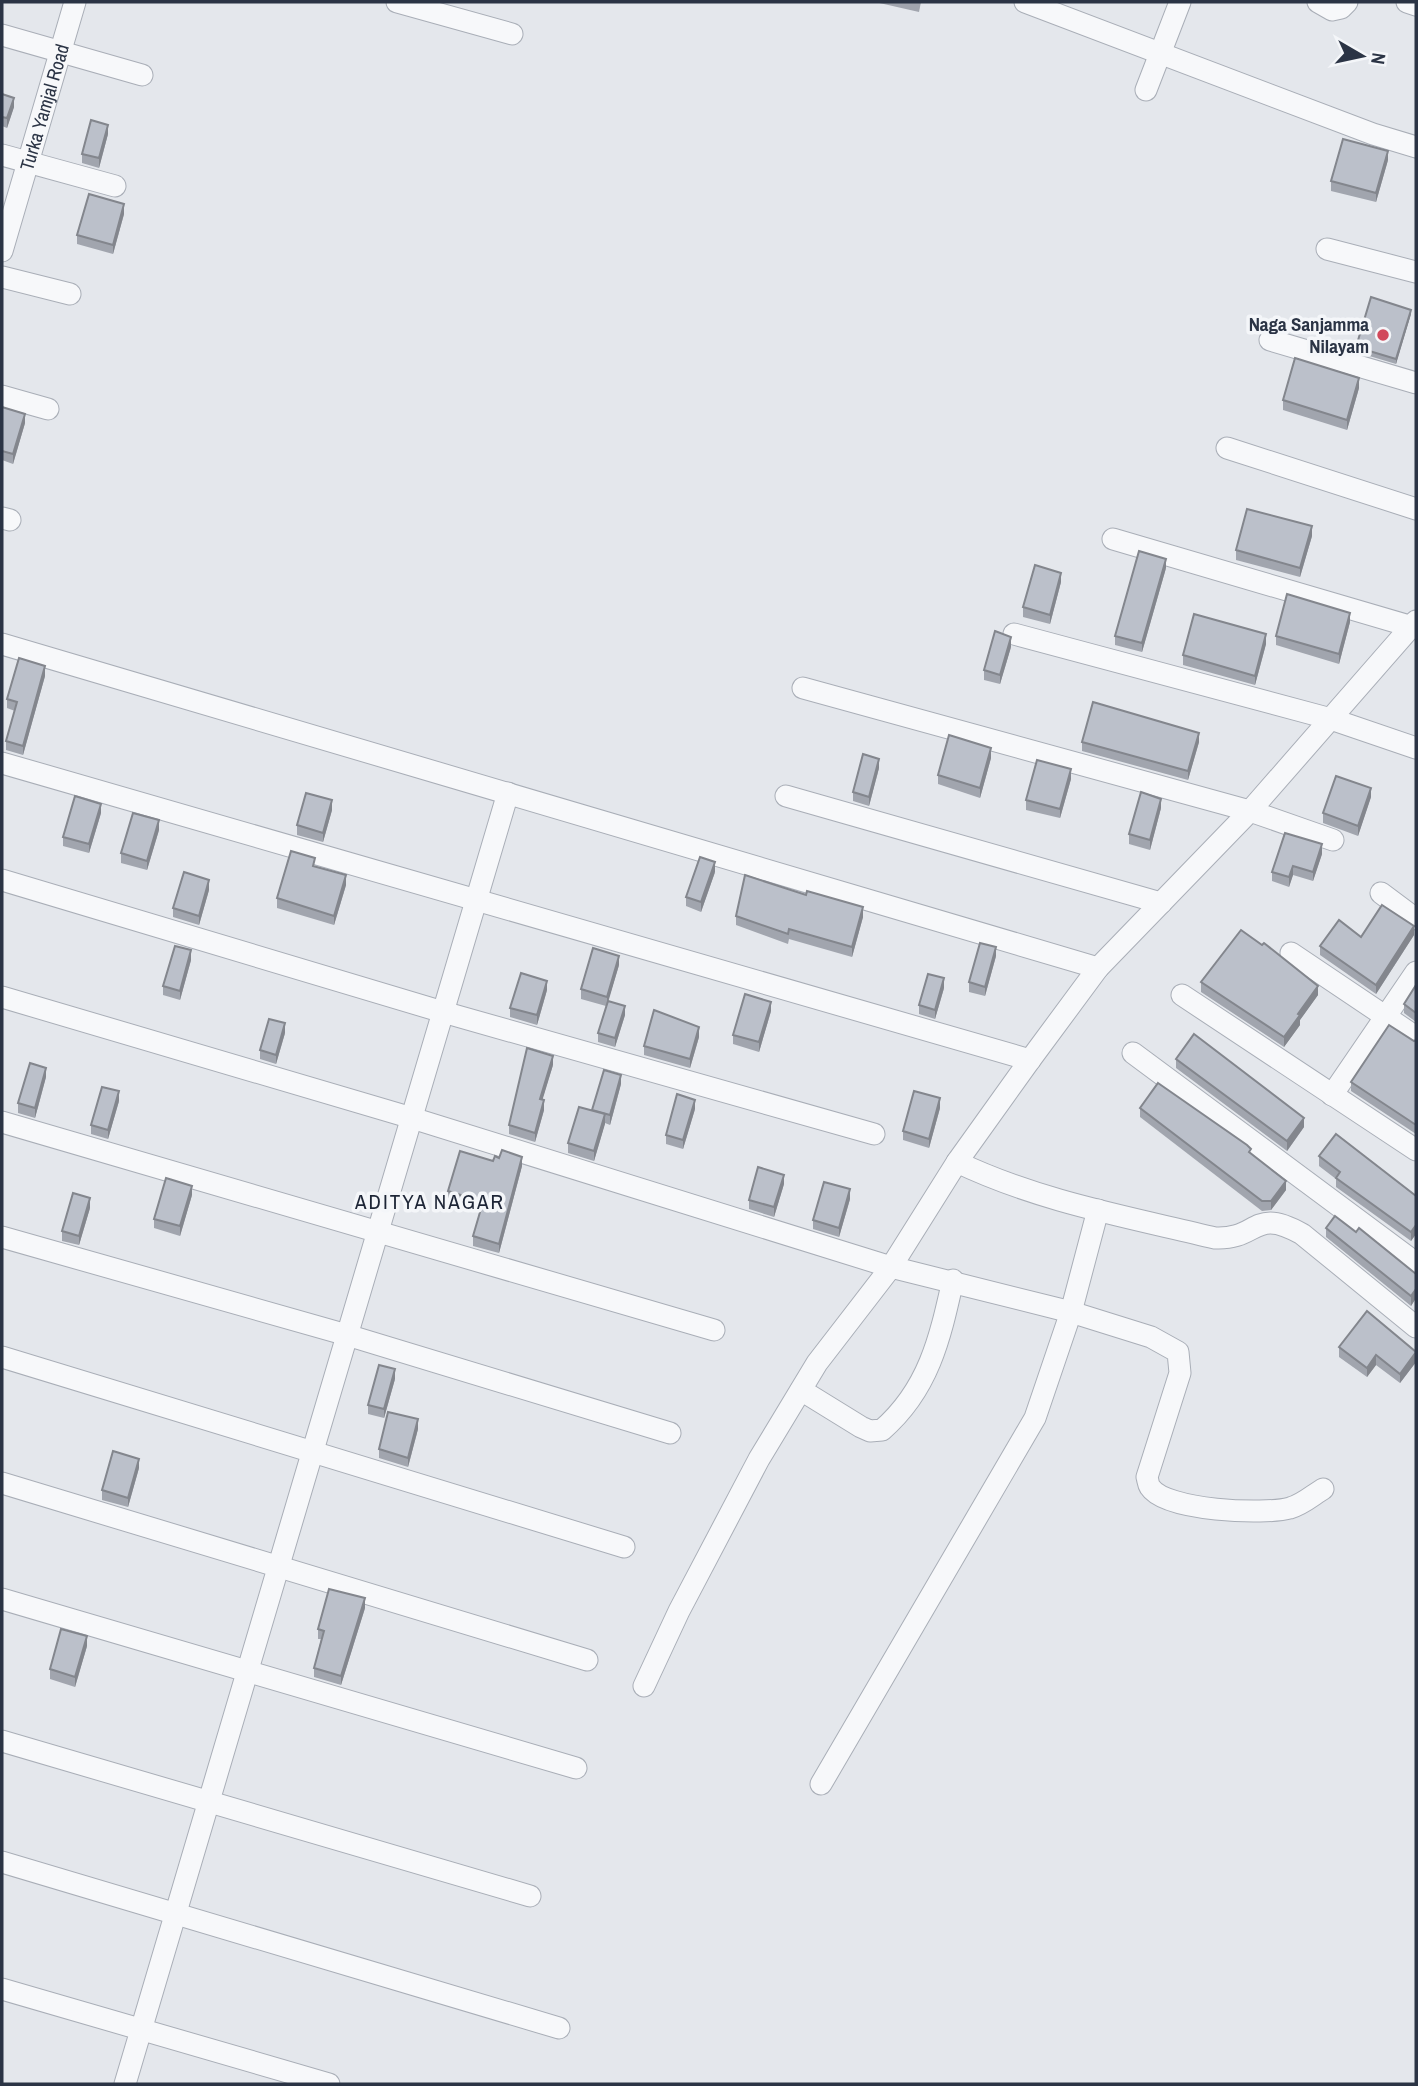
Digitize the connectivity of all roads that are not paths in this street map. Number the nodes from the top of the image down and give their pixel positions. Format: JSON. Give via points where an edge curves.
{"nodes":[{"id":1,"x":75,"y":2,"type":"edge"},
{"id":2,"x":397,"y":2,"type":"edge"},
{"id":3,"x":1025,"y":2,"type":"edge"},
{"id":4,"x":1180,"y":2,"type":"edge"},
{"id":5,"x":1318,"y":2,"type":"edge"},
{"id":6,"x":1347,"y":2,"type":"edge"},
{"id":7,"x":1407,"y":2,"type":"edge"},
{"id":8,"x":1416,"y":5,"type":"edge"},
{"id":9,"x":512,"y":34,"type":"dead end"},
{"id":10,"x":2,"y":35,"type":"edge"},
{"id":11,"x":61,"y":51,"type":"junction"},
{"id":12,"x":1160,"y":53,"type":"junction"},
{"id":13,"x":142,"y":75,"type":"dead end"},
{"id":14,"x":1146,"y":90,"type":"dead end"},
{"id":15,"x":1416,"y":147,"type":"edge"},
{"id":16,"x":2,"y":155,"type":"edge"},
{"id":17,"x":28,"y":162,"type":"junction"},
{"id":18,"x":115,"y":186,"type":"dead end"},
{"id":19,"x":1328,"y":249,"type":"dead end"},
{"id":20,"x":2,"y":251,"type":"edge"},
{"id":21,"x":1416,"y":272,"type":"edge"},
{"id":22,"x":2,"y":277,"type":"edge"},
{"id":23,"x":70,"y":294,"type":"dead end"},
{"id":24,"x":1270,"y":340,"type":"dead end"},
{"id":25,"x":1416,"y":383,"type":"edge"},
{"id":26,"x":2,"y":396,"type":"edge"},
{"id":27,"x":48,"y":409,"type":"dead end"},
{"id":28,"x":1227,"y":448,"type":"dead end"},
{"id":29,"x":1416,"y":509,"type":"edge"},
{"id":30,"x":1113,"y":539,"type":"dead end"},
{"id":31,"x":1415,"y":625,"type":"edge"},
{"id":32,"x":1014,"y":634,"type":"dead end"},
{"id":33,"x":2,"y":644,"type":"edge"},
{"id":34,"x":803,"y":688,"type":"dead end"},
{"id":35,"x":1331,"y":719,"type":"junction"},
{"id":36,"x":1416,"y":748,"type":"edge"},
{"id":37,"x":2,"y":763,"type":"edge"},
{"id":38,"x":508,"y":793,"type":"junction"},
{"id":39,"x":786,"y":796,"type":"dead end"},
{"id":40,"x":1250,"y":811,"type":"junction"},
{"id":41,"x":1333,"y":841,"type":"dead end"},
{"id":42,"x":2,"y":880,"type":"edge"},
{"id":43,"x":1381,"y":892,"type":"dead end"},
{"id":44,"x":476,"y":902,"type":"junction"},
{"id":45,"x":1161,"y":903,"type":"junction"},
{"id":46,"x":1416,"y":919,"type":"edge"},
{"id":47,"x":1291,"y":953,"type":"dead end"},
{"id":48,"x":1098,"y":968,"type":"junction"},
{"id":49,"x":1416,"y":972,"type":"edge"},
{"id":50,"x":1182,"y":995,"type":"dead end"},
{"id":51,"x":2,"y":997,"type":"edge"},
{"id":52,"x":443,"y":1012,"type":"junction"},
{"id":53,"x":1385,"y":1017,"type":"junction"},
{"id":54,"x":1416,"y":1037,"type":"edge"},
{"id":55,"x":1133,"y":1053,"type":"dead end"},
{"id":56,"x":1030,"y":1060,"type":"junction"},
{"id":57,"x":1332,"y":1095,"type":"junction"},
{"id":58,"x":412,"y":1118,"type":"junction"},
{"id":59,"x":2,"y":1122,"type":"edge"},
{"id":60,"x":874,"y":1134,"type":"dead end"},
{"id":61,"x":1416,"y":1150,"type":"edge"},
{"id":62,"x":957,"y":1162,"type":"junction"},
{"id":63,"x":1098,"y":1210,"type":"junction"},
{"id":64,"x":378,"y":1231,"type":"junction"},
{"id":65,"x":2,"y":1237,"type":"edge"},
{"id":66,"x":1416,"y":1263,"type":"edge"},
{"id":67,"x":891,"y":1267,"type":"junction"},
{"id":68,"x":953,"y":1280,"type":"junction"},
{"id":69,"x":1072,"y":1312,"type":"junction"},
{"id":70,"x":1416,"y":1327,"type":"edge"},
{"id":71,"x":714,"y":1330,"type":"dead end"},
{"id":72,"x":347,"y":1335,"type":"junction"},
{"id":73,"x":2,"y":1357,"type":"edge"},
{"id":74,"x":801,"y":1390,"type":"junction"},
{"id":75,"x":670,"y":1433,"type":"dead end"},
{"id":76,"x":313,"y":1452,"type":"junction"},
{"id":77,"x":2,"y":1483,"type":"edge"},
{"id":78,"x":1323,"y":1489,"type":"dead end"},
{"id":79,"x":624,"y":1547,"type":"dead end"},
{"id":80,"x":278,"y":1568,"type":"junction"},
{"id":81,"x":2,"y":1599,"type":"edge"},
{"id":82,"x":587,"y":1660,"type":"dead end"},
{"id":83,"x":248,"y":1671,"type":"junction"},
{"id":84,"x":644,"y":1686,"type":"dead end"},
{"id":85,"x":2,"y":1741,"type":"edge"},
{"id":86,"x":576,"y":1768,"type":"dead end"},
{"id":87,"x":821,"y":1784,"type":"dead end"},
{"id":88,"x":209,"y":1800,"type":"junction"},
{"id":89,"x":2,"y":1862,"type":"edge"},
{"id":90,"x":530,"y":1896,"type":"dead end"},
{"id":91,"x":175,"y":1913,"type":"junction"},
{"id":92,"x":2,"y":1989,"type":"edge"},
{"id":93,"x":559,"y":2028,"type":"dead end"},
{"id":94,"x":141,"y":2031,"type":"junction"},
{"id":95,"x":125,"y":2084,"type":"edge"},
{"id":96,"x":329,"y":2084,"type":"edge"}],
"edges":[{"from":1,"to":11,"type":"street","name":"Turka Yamjal Road"},
{"from":2,"to":9,"type":"street"},
{"from":3,"to":12,"type":"street"},
{"from":4,"to":12,"type":"street"},
{"from":5,"to":6,"type":"street","via":[[1332,10]]},
{"from":7,"to":8,"type":"street"},
{"from":10,"to":11,"type":"street"},
{"from":11,"to":13,"type":"street"},
{"from":11,"to":17,"type":"street","name":"Turka Yamjal Road"},
{"from":12,"to":14,"type":"street"},
{"from":12,"to":15,"type":"street"},
{"from":16,"to":17,"type":"street"},
{"from":17,"to":18,"type":"street"},
{"from":17,"to":20,"type":"street","name":"Turka Yamjal Road"},
{"from":19,"to":21,"type":"street"},
{"from":22,"to":23,"type":"street"},
{"from":24,"to":25,"type":"street"},
{"from":26,"to":27,"type":"street"},
{"from":28,"to":29,"type":"street"},
{"from":30,"to":31,"type":"street"},
{"from":31,"to":35,"type":"street"},
{"from":32,"to":35,"type":"street"},
{"from":33,"to":38,"type":"street"},
{"from":34,"to":40,"type":"street"},
{"from":35,"to":36,"type":"street"},
{"from":35,"to":40,"type":"street"},
{"from":37,"to":44,"type":"street"},
{"from":38,"to":44,"type":"street"},
{"from":38,"to":48,"type":"street"},
{"from":39,"to":45,"type":"street"},
{"from":40,"to":41,"type":"street"},
{"from":40,"to":45,"type":"street"},
{"from":42,"to":52,"type":"street"},
{"from":43,"to":46,"type":"street"},
{"from":44,"to":52,"type":"street"},
{"from":44,"to":56,"type":"street"},
{"from":45,"to":48,"type":"street"},
{"from":47,"to":53,"type":"street"},
{"from":48,"to":56,"type":"street"},
{"from":49,"to":53,"type":"street"},
{"from":50,"to":57,"type":"street"},
{"from":51,"to":58,"type":"street"},
{"from":52,"to":58,"type":"street"},
{"from":52,"to":60,"type":"street"},
{"from":53,"to":54,"type":"street"},
{"from":53,"to":57,"type":"street"},
{"from":55,"to":66,"type":"street"},
{"from":56,"to":62,"type":"street"},
{"from":57,"to":61,"type":"street"},
{"from":58,"to":64,"type":"street"},
{"from":58,"to":67,"type":"street"},
{"from":59,"to":64,"type":"street"},
{"from":62,"to":63,"type":"street"},
{"from":62,"to":67,"type":"street"},
{"from":63,"to":69,"type":"street"},
{"from":63,"to":70,"type":"street","via":[[1216,1238],[1234,1237],[1272,1221],[1281,1223],[1302,1234]]},
{"from":64,"to":71,"type":"street"},
{"from":64,"to":72,"type":"street"},
{"from":65,"to":72,"type":"street"},
{"from":67,"to":68,"type":"street"},
{"from":67,"to":74,"type":"street"},
{"from":68,"to":69,"type":"street"},
{"from":68,"to":74,"type":"street","via":[[937,1348],[919,1385],[882,1430],[861,1427]]},
{"from":69,"to":78,"type":"street","via":[[1151,1337],[1178,1352],[1180,1373],[1147,1476],[1160,1496],[1193,1506],[1262,1511],[1292,1508]]},
{"from":69,"to":87,"type":"street","via":[[1035,1418]]},
{"from":72,"to":75,"type":"street"},
{"from":72,"to":76,"type":"street"},
{"from":73,"to":76,"type":"street"},
{"from":74,"to":84,"type":"street","via":[[759,1459]]},
{"from":76,"to":79,"type":"street"},
{"from":76,"to":80,"type":"street"},
{"from":77,"to":80,"type":"street"},
{"from":80,"to":82,"type":"street"},
{"from":80,"to":83,"type":"street"},
{"from":81,"to":83,"type":"street"},
{"from":83,"to":86,"type":"street"},
{"from":83,"to":88,"type":"street"},
{"from":85,"to":88,"type":"street"},
{"from":88,"to":90,"type":"street"},
{"from":88,"to":91,"type":"street"},
{"from":89,"to":91,"type":"street"},
{"from":91,"to":93,"type":"street"},
{"from":91,"to":94,"type":"street"},
{"from":92,"to":94,"type":"street"},
{"from":94,"to":95,"type":"street"},
{"from":94,"to":96,"type":"street"}]}
